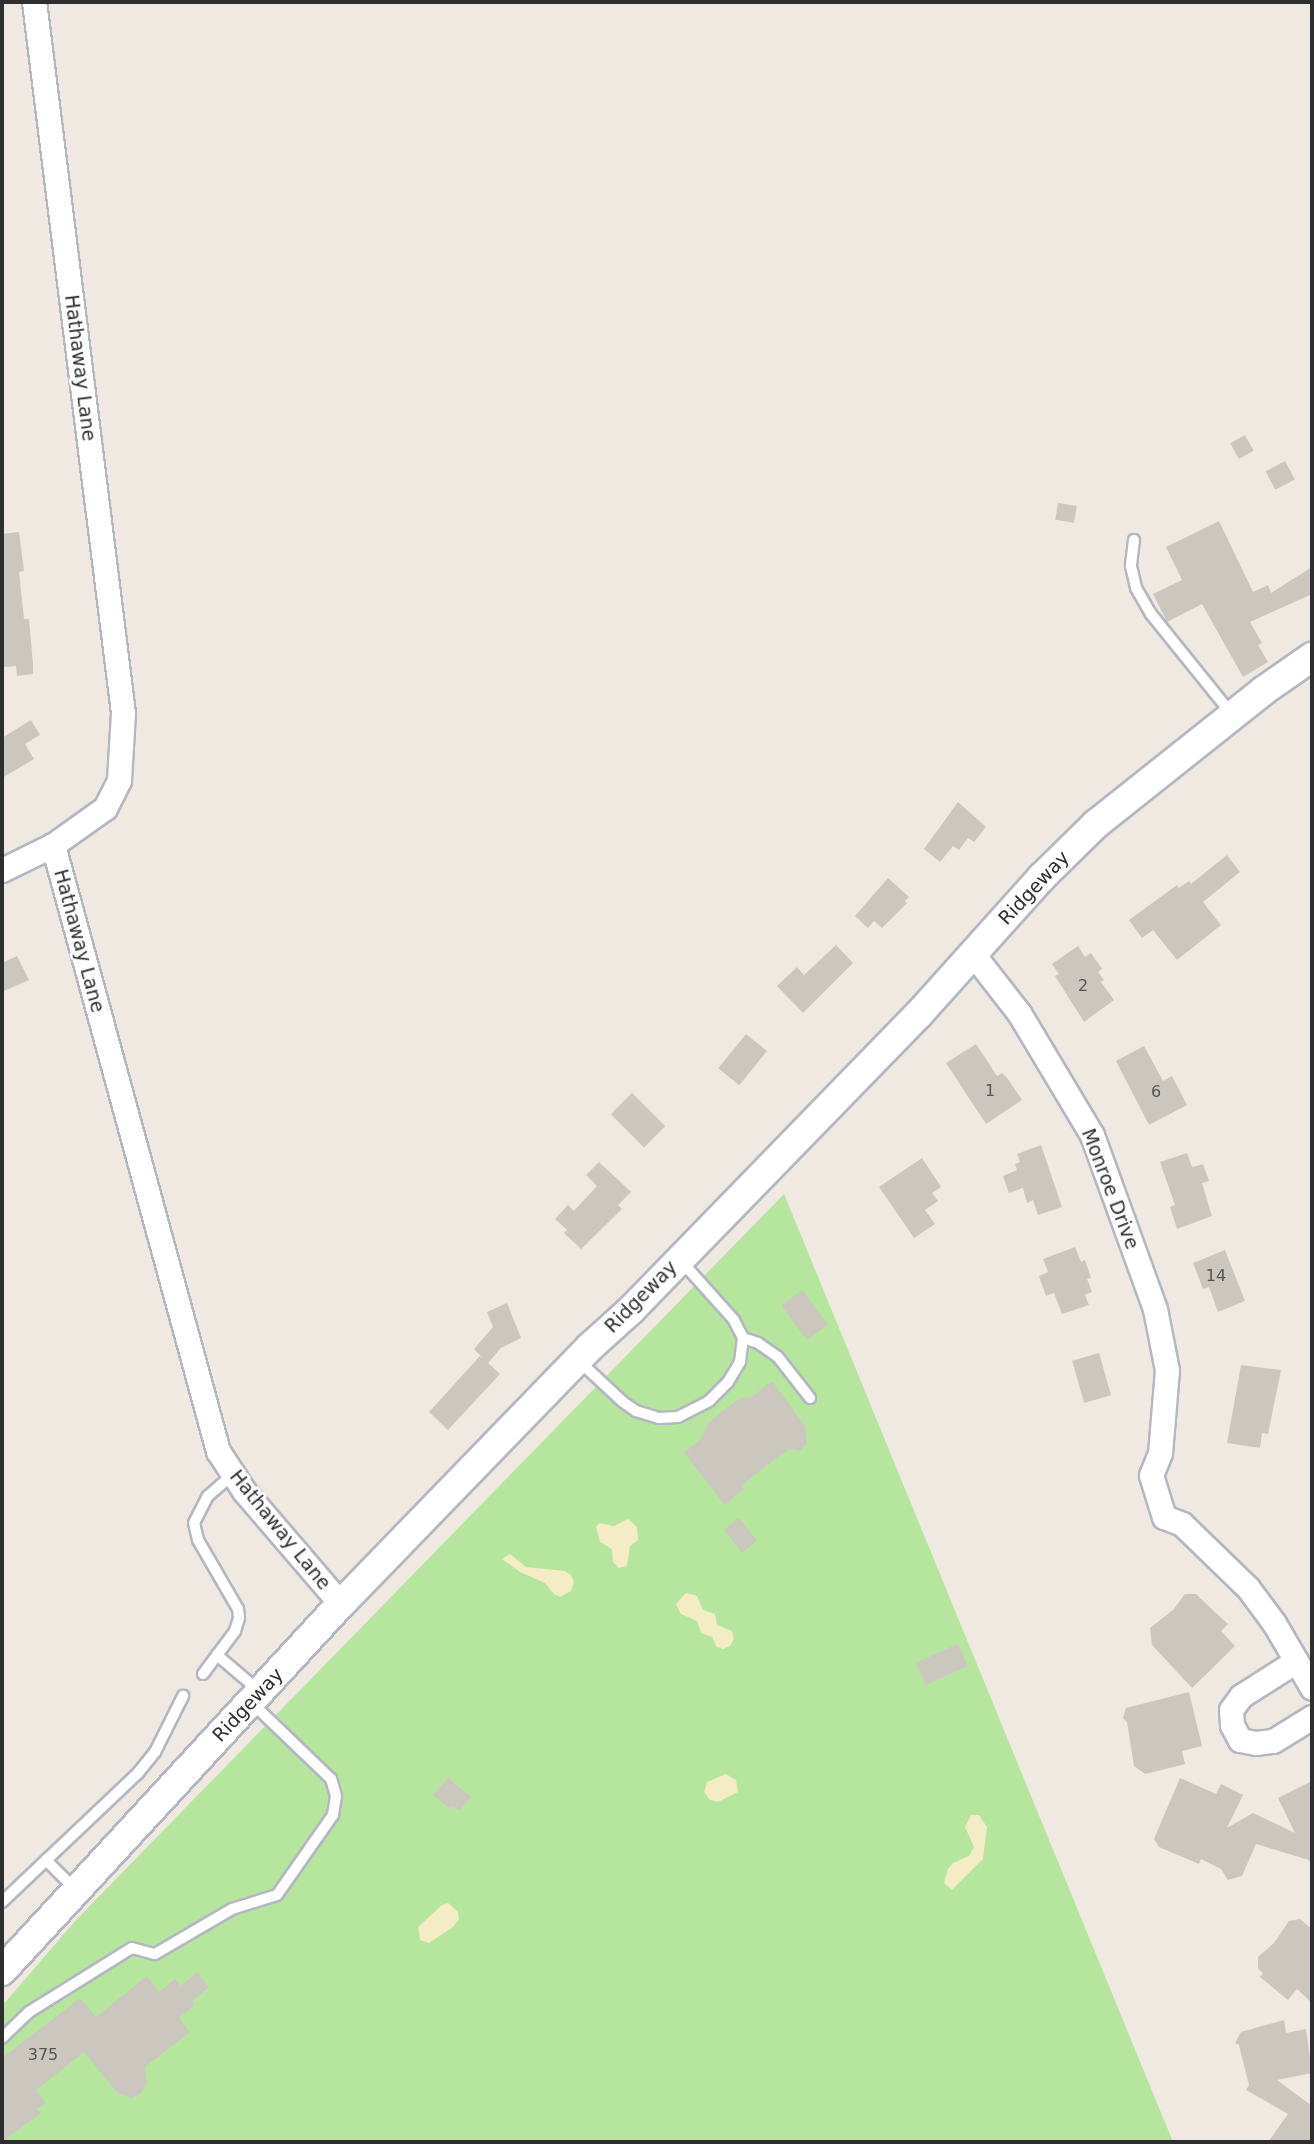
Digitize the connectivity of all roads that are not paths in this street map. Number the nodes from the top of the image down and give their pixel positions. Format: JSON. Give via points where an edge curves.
{"nodes":[{"id":1,"x":34,"y":2,"type":"edge"},
{"id":2,"x":1134,"y":540,"type":"dead end"},
{"id":3,"x":1312,"y":657,"type":"edge"},
{"id":4,"x":1233,"y":715,"type":"junction"},
{"id":5,"x":53,"y":845,"type":"junction"},
{"id":6,"x":2,"y":870,"type":"edge"},
{"id":7,"x":973,"y":954,"type":"junction"},
{"id":8,"x":680,"y":1259,"type":"junction"},
{"id":9,"x":743,"y":1338,"type":"junction"},
{"id":10,"x":577,"y":1360,"type":"junction"},
{"id":11,"x":810,"y":1398,"type":"dead end"},
{"id":12,"x":233,"y":1474,"type":"junction"},
{"id":13,"x":341,"y":1604,"type":"junction"},
{"id":14,"x":217,"y":1655,"type":"junction"},
{"id":15,"x":1296,"y":1661,"type":"junction"},
{"id":16,"x":203,"y":1674,"type":"dead end"},
{"id":17,"x":1312,"y":1688,"type":"edge"},
{"id":18,"x":183,"y":1696,"type":"dead end"},
{"id":19,"x":256,"y":1697,"type":"junction"},
{"id":20,"x":1312,"y":1717,"type":"edge"},
{"id":21,"x":46,"y":1860,"type":"junction"},
{"id":22,"x":76,"y":1890,"type":"junction"},
{"id":23,"x":2,"y":1902,"type":"edge"},
{"id":24,"x":2,"y":1971,"type":"edge"},
{"id":25,"x":2,"y":2038,"type":"edge"}],
"edges":[{"from":1,"to":5,"type":"street","name":"Hathaway Lane","via":[[123,713],[119,780],[105,808]]},
{"from":2,"to":4,"type":"lane","via":[[1131,566],[1136,588],[1151,614]]},
{"from":3,"to":4,"type":"street","name":"Ridgeway"},
{"from":4,"to":7,"type":"street","name":"Ridgeway","via":[[1096,824]]},
{"from":5,"to":6,"type":"street"},
{"from":5,"to":12,"type":"street","name":"Hathaway Lane","via":[[218,1451]]},
{"from":7,"to":8,"type":"street","name":"Ridgeway"},
{"from":7,"to":15,"type":"street","name":"Monroe Drive","via":[[1019,1013],[1092,1135],[1155,1309],[1167,1370],[1160,1453],[1182,1524],[1248,1588]]},
{"from":8,"to":9,"type":"lane","via":[[734,1320]]},
{"from":8,"to":10,"type":"street","name":"Ridgeway"},
{"from":9,"to":10,"type":"lane","via":[[740,1362],[728,1382],[709,1401],[678,1417],[659,1418],[636,1410]]},
{"from":9,"to":11,"type":"lane","via":[[778,1357]]},
{"from":10,"to":13,"type":"street","name":"Ridgeway"},
{"from":12,"to":13,"type":"street","name":"Hathaway Lane"},
{"from":12,"to":14,"type":"lane","via":[[208,1496],[194,1523],[198,1540],[238,1609],[235,1631]]},
{"from":13,"to":19,"type":"street","name":"Ridgeway"},
{"from":14,"to":16,"type":"lane"},
{"from":14,"to":19,"type":"lane"},
{"from":15,"to":17,"type":"street"},
{"from":15,"to":20,"type":"street","via":[[1241,1696],[1231,1710],[1233,1725],[1240,1740],[1256,1743],[1273,1741]]},
{"from":18,"to":21,"type":"lane","via":[[155,1752],[138,1773]]},
{"from":19,"to":22,"type":"street","name":"Ridgeway"},
{"from":19,"to":25,"type":"lane","via":[[331,1779],[336,1796],[333,1815],[277,1895],[232,1909],[155,1954],[132,1948],[29,2012]]},
{"from":21,"to":22,"type":"lane"},
{"from":21,"to":23,"type":"lane"},
{"from":22,"to":24,"type":"street","name":"Ridgeway"}]}
